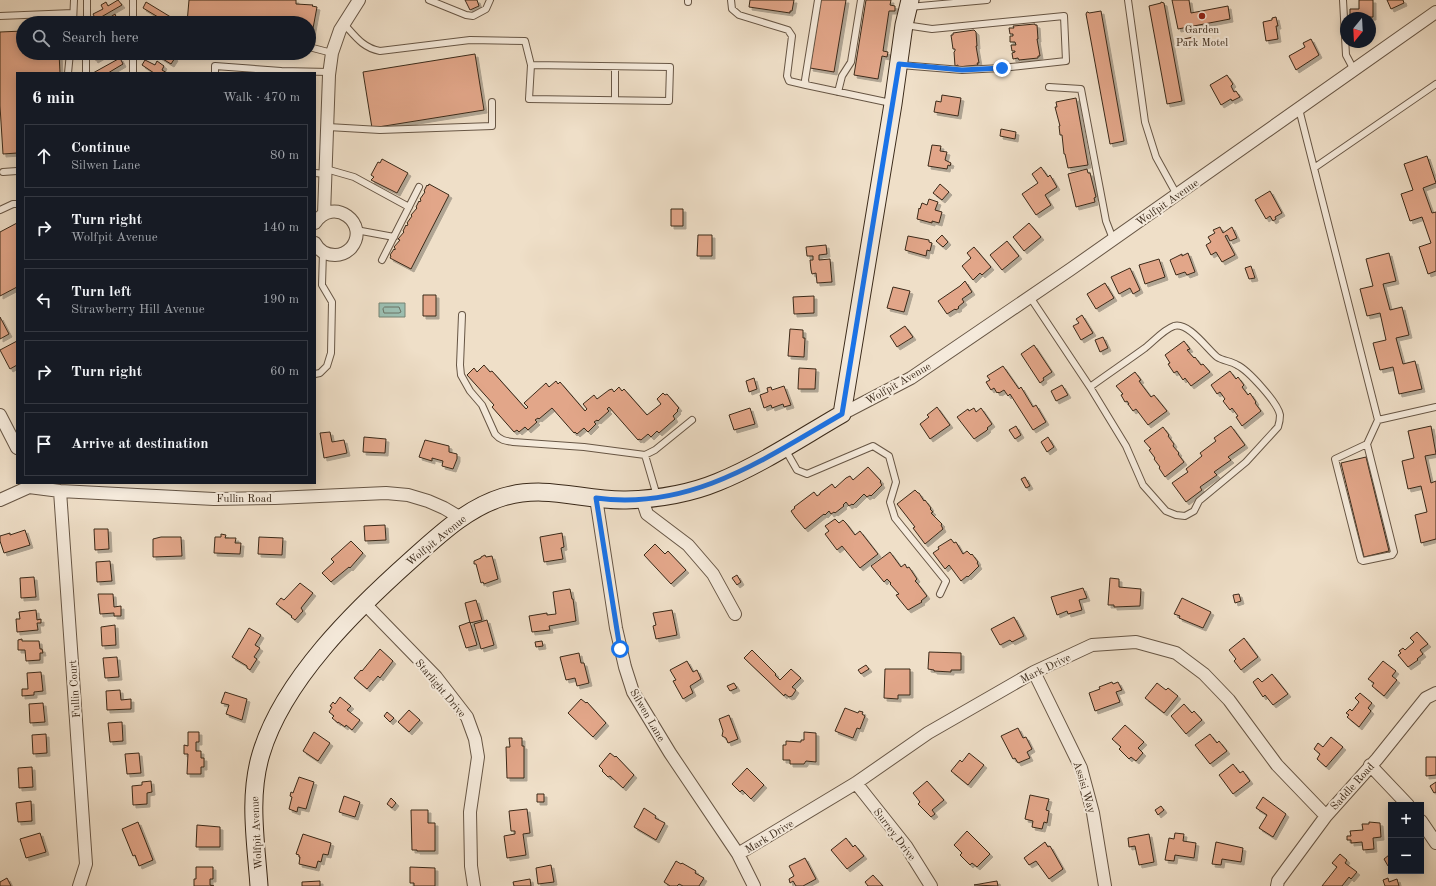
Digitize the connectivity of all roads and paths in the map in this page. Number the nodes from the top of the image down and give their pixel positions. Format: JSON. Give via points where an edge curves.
{"nodes":[{"id":1,"x":74,"y":0,"type":"edge"},
{"id":2,"x":87,"y":0,"type":"edge"},
{"id":3,"x":133,"y":0,"type":"edge"},
{"id":4,"x":359,"y":0,"type":"edge"},
{"id":5,"x":429,"y":0,"type":"edge"},
{"id":6,"x":490,"y":0,"type":"edge"},
{"id":7,"x":731,"y":0,"type":"edge"},
{"id":8,"x":818,"y":0,"type":"edge"},
{"id":9,"x":861,"y":0,"type":"edge"},
{"id":10,"x":987,"y":0,"type":"edge"},
{"id":11,"x":1128,"y":0,"type":"edge"},
{"id":12,"x":1343,"y":0,"type":"edge"},
{"id":13,"x":909,"y":4,"type":"edge"},
{"id":14,"x":1436,"y":12,"type":"edge"},
{"id":15,"x":73,"y":13,"type":"junction"},
{"id":16,"x":0,"y":16,"type":"edge"},
{"id":17,"x":73,"y":16,"type":"edge"},
{"id":18,"x":87,"y":16,"type":"edge"},
{"id":19,"x":133,"y":16,"type":"edge"},
{"id":20,"x":344,"y":24,"type":"junction"},
{"id":21,"x":904,"y":25,"type":"junction"},
{"id":22,"x":316,"y":49,"type":"edge"},
{"id":23,"x":332,"y":53,"type":"junction"},
{"id":24,"x":69,"y":60,"type":"edge"},
{"id":25,"x":86,"y":60,"type":"edge"},
{"id":26,"x":133,"y":60,"type":"edge"},
{"id":27,"x":899,"y":64,"type":"junction"},
{"id":28,"x":531,"y":65,"type":"junction"},
{"id":29,"x":615,"y":67,"type":"junction"},
{"id":30,"x":1354,"y":70,"type":"junction"},
{"id":31,"x":68,"y":72,"type":"edge"},
{"id":32,"x":86,"y":72,"type":"edge"},
{"id":33,"x":133,"y":72,"type":"edge"},
{"id":34,"x":215,"y":72,"type":"edge"},
{"id":35,"x":283,"y":72,"type":"edge"},
{"id":36,"x":330,"y":72,"type":"junction"},
{"id":37,"x":1436,"y":84,"type":"edge"},
{"id":38,"x":806,"y":85,"type":"junction"},
{"id":39,"x":1049,"y":87,"type":"dead end"},
{"id":40,"x":838,"y":92,"type":"junction"},
{"id":41,"x":615,"y":100,"type":"junction"},
{"id":42,"x":492,"y":102,"type":"dead end"},
{"id":43,"x":893,"y":104,"type":"junction"},
{"id":44,"x":1299,"y":109,"type":"junction"},
{"id":45,"x":328,"y":127,"type":"junction"},
{"id":46,"x":1314,"y":168,"type":"junction"},
{"id":47,"x":16,"y":171,"type":"edge"},
{"id":48,"x":3,"y":172,"type":"dead end"},
{"id":49,"x":322,"y":172,"type":"edge"},
{"id":50,"x":419,"y":187,"type":"dead end"},
{"id":51,"x":1177,"y":195,"type":"junction"},
{"id":52,"x":16,"y":204,"type":"edge"},
{"id":53,"x":409,"y":208,"type":"junction"},
{"id":54,"x":0,"y":210,"type":"edge"},
{"id":55,"x":324,"y":214,"type":"junction"},
{"id":56,"x":316,"y":221,"type":"edge"},
{"id":57,"x":356,"y":230,"type":"junction"},
{"id":58,"x":394,"y":237,"type":"junction"},
{"id":59,"x":1113,"y":239,"type":"junction"},
{"id":60,"x":319,"y":248,"type":"edge"},
{"id":61,"x":382,"y":260,"type":"dead end"},
{"id":62,"x":1030,"y":297,"type":"junction"},
{"id":63,"x":462,"y":315,"type":"dead end"},
{"id":64,"x":316,"y":374,"type":"edge"},
{"id":65,"x":1090,"y":387,"type":"junction"},
{"id":66,"x":1436,"y":407,"type":"edge"},
{"id":67,"x":842,"y":414,"type":"junction"},
{"id":68,"x":0,"y":415,"type":"edge"},
{"id":69,"x":692,"y":420,"type":"dead end"},
{"id":70,"x":1378,"y":420,"type":"junction"},
{"id":71,"x":1367,"y":444,"type":"junction"},
{"id":72,"x":16,"y":446,"type":"edge"},
{"id":73,"x":784,"y":448,"type":"junction"},
{"id":74,"x":645,"y":455,"type":"junction"},
{"id":75,"x":28,"y":485,"type":"edge"},
{"id":76,"x":60,"y":491,"type":"junction"},
{"id":77,"x":596,"y":498,"type":"junction"},
{"id":78,"x":650,"y":498,"type":"junction"},
{"id":79,"x":0,"y":500,"type":"edge"},
{"id":80,"x":461,"y":518,"type":"junction"},
{"id":81,"x":940,"y":594,"type":"dead end"},
{"id":82,"x":365,"y":604,"type":"junction"},
{"id":83,"x":735,"y":614,"type":"dead end"},
{"id":84,"x":1034,"y":672,"type":"junction"},
{"id":85,"x":1436,"y":693,"type":"edge"},
{"id":86,"x":1370,"y":765,"type":"junction"},
{"id":87,"x":856,"y":783,"type":"junction"},
{"id":88,"x":1405,"y":802,"type":"edge"},
{"id":89,"x":1326,"y":816,"type":"junction"},
{"id":90,"x":1424,"y":825,"type":"edge"},
{"id":91,"x":1436,"y":843,"type":"edge"},
{"id":92,"x":738,"y":854,"type":"junction"},
{"id":93,"x":79,"y":886,"type":"edge"},
{"id":94,"x":259,"y":886,"type":"edge"},
{"id":95,"x":474,"y":886,"type":"edge"},
{"id":96,"x":754,"y":886,"type":"edge"},
{"id":97,"x":931,"y":886,"type":"edge"},
{"id":98,"x":1106,"y":886,"type":"edge"},
{"id":99,"x":1277,"y":886,"type":"edge"}],
"edges":[{"from":1,"to":15,"type":"lane"},
{"from":2,"to":18,"type":"lane"},
{"from":3,"to":19,"type":"lane"},
{"from":4,"to":20,"type":"street"},
{"from":5,"to":6,"type":"lane","via":[[473,16],[486,9]]},
{"from":7,"to":38,"type":"lane","via":[[732,9],[739,15],[788,30],[792,36],[787,76],[789,81]]},
{"from":8,"to":38,"type":"lane"},
{"from":9,"to":40,"type":"lane","via":[[851,62],[842,76]]},
{"from":10,"to":13,"type":"lane"},
{"from":11,"to":51,"type":"lane","via":[[1145,122],[1156,157]]},
{"from":12,"to":30,"type":"lane","via":[[1346,55]]},
{"from":13,"to":21,"type":"street"},
{"from":14,"to":30,"type":"street","name":"Wolfpit Avenue"},
{"from":15,"to":16,"type":"lane"},
{"from":15,"to":17,"type":"lane"},
{"from":20,"to":23,"type":"street"},
{"from":20,"to":28,"type":"lane","via":[[364,45],[380,51],[470,40],[525,41]]},
{"from":21,"to":27,"type":"street"},
{"from":21,"to":27,"type":"lane","via":[[932,29],[1064,16],[1066,60],[962,70]]},
{"from":22,"to":23,"type":"lane"},
{"from":23,"to":36,"type":"street"},
{"from":24,"to":31,"type":"lane"},
{"from":25,"to":32,"type":"lane"},
{"from":26,"to":33,"type":"lane"},
{"from":27,"to":43,"type":"street"},
{"from":28,"to":29,"type":"lane"},
{"from":28,"to":41,"type":"lane","via":[[529,98]]},
{"from":29,"to":41,"type":"lane"},
{"from":29,"to":41,"type":"lane","via":[[670,67],[669,100]]},
{"from":30,"to":44,"type":"street","name":"Wolfpit Avenue"},
{"from":34,"to":35,"type":"lane","via":[[216,66]]},
{"from":35,"to":36,"type":"lane"},
{"from":36,"to":45,"type":"street"},
{"from":37,"to":46,"type":"lane"},
{"from":38,"to":40,"type":"lane"},
{"from":39,"to":59,"type":"lane","via":[[1081,89],[1106,220]]},
{"from":40,"to":43,"type":"lane"},
{"from":42,"to":45,"type":"lane","via":[[492,126],[380,130]]},
{"from":43,"to":67,"type":"street"},
{"from":44,"to":46,"type":"lane"},
{"from":44,"to":51,"type":"street","name":"Wolfpit Avenue"},
{"from":45,"to":49,"type":"street"},
{"from":46,"to":70,"type":"lane"},
{"from":47,"to":48,"type":"lane"},
{"from":49,"to":53,"type":"lane","via":[[354,177]]},
{"from":49,"to":55,"type":"street"},
{"from":50,"to":53,"type":"lane"},
{"from":51,"to":59,"type":"street","name":"Wolfpit Avenue"},
{"from":52,"to":54,"type":"lane"},
{"from":53,"to":58,"type":"lane"},
{"from":55,"to":56,"type":"street"},
{"from":55,"to":57,"type":"street","via":[[332,211],[341,212],[351,219]]},
{"from":57,"to":58,"type":"lane"},
{"from":57,"to":60,"type":"street","via":[[354,244],[344,254],[330,255]]},
{"from":58,"to":61,"type":"lane"},
{"from":59,"to":62,"type":"street","name":"Wolfpit Avenue"},
{"from":60,"to":64,"type":"lane","via":[[322,285],[332,302],[331,353],[327,366]]},
{"from":62,"to":65,"type":"lane"},
{"from":62,"to":67,"type":"street","name":"Wolfpit Avenue","via":[[911,378]]},
{"from":63,"to":74,"type":"lane","via":[[461,375],[470,391],[482,404],[498,438],[513,442]]},
{"from":65,"to":65,"type":"lane","via":[[1126,446],[1143,485],[1166,511],[1176,515],[1185,516],[1194,511],[1199,501],[1246,462],[1280,422],[1277,408],[1258,384],[1238,365],[1218,358],[1184,327],[1175,326],[1162,333]]},
{"from":66,"to":70,"type":"lane"},
{"from":67,"to":73,"type":"street","name":"Wolfpit Avenue"},
{"from":68,"to":72,"type":"street"},
{"from":69,"to":74,"type":"lane","via":[[656,450]]},
{"from":70,"to":71,"type":"lane"},
{"from":71,"to":71,"type":"lane","via":[[1335,459],[1363,561],[1392,555],[1394,552]]},
{"from":73,"to":78,"type":"street","name":"Wolfpit Avenue","via":[[718,482],[698,489]]},
{"from":73,"to":81,"type":"lane","via":[[797,470],[807,474],[873,446],[889,456],[896,482],[890,502],[895,518],[946,581]]},
{"from":74,"to":78,"type":"lane"},
{"from":75,"to":76,"type":"street","name":"Fullin Road"},
{"from":75,"to":79,"type":"street","name":"Fullin Road"},
{"from":76,"to":80,"type":"street","name":"Fullin Road","via":[[248,499],[386,493],[408,495],[428,501]]},
{"from":76,"to":93,"type":"street","name":"Fullin Court","via":[[86,864]]},
{"from":77,"to":78,"type":"street","name":"Wolfpit Avenue"},
{"from":77,"to":80,"type":"street","name":"Wolfpit Avenue","via":[[554,492],[520,493],[495,500]]},
{"from":77,"to":92,"type":"street","name":"Silwen Lane","via":[[616,628],[633,692],[670,754]]},
{"from":78,"to":83,"type":"street","via":[[647,514],[688,545],[713,574]]},
{"from":80,"to":82,"type":"street","name":"Wolfpit Avenue"},
{"from":82,"to":94,"type":"street","name":"Wolfpit Avenue","via":[[324,648],[300,679],[280,709],[267,736],[258,767],[254,798]]},
{"from":82,"to":95,"type":"street","name":"Starlight Drive","via":[[436,677],[467,717],[478,757],[470,812]]},
{"from":84,"to":87,"type":"street","name":"Mark Drive","via":[[928,733]]},
{"from":84,"to":89,"type":"street","name":"Mark Drive","via":[[1092,645],[1136,642],[1176,653],[1204,674],[1229,700],[1276,765]]},
{"from":84,"to":98,"type":"street","name":"Assisi Way","via":[[1081,768],[1093,812]]},
{"from":85,"to":86,"type":"street","name":"Saddle Road","via":[[1426,698]]},
{"from":86,"to":88,"type":"street"},
{"from":86,"to":89,"type":"street","name":"Saddle Road"},
{"from":87,"to":92,"type":"street","name":"Mark Drive"},
{"from":87,"to":97,"type":"street","name":"Surrey Drive","via":[[906,846]]},
{"from":89,"to":99,"type":"street","name":"Saddle Road","via":[[1278,881]]},
{"from":90,"to":91,"type":"street"},
{"from":92,"to":96,"type":"street","name":"Silwen Lane"}]}
